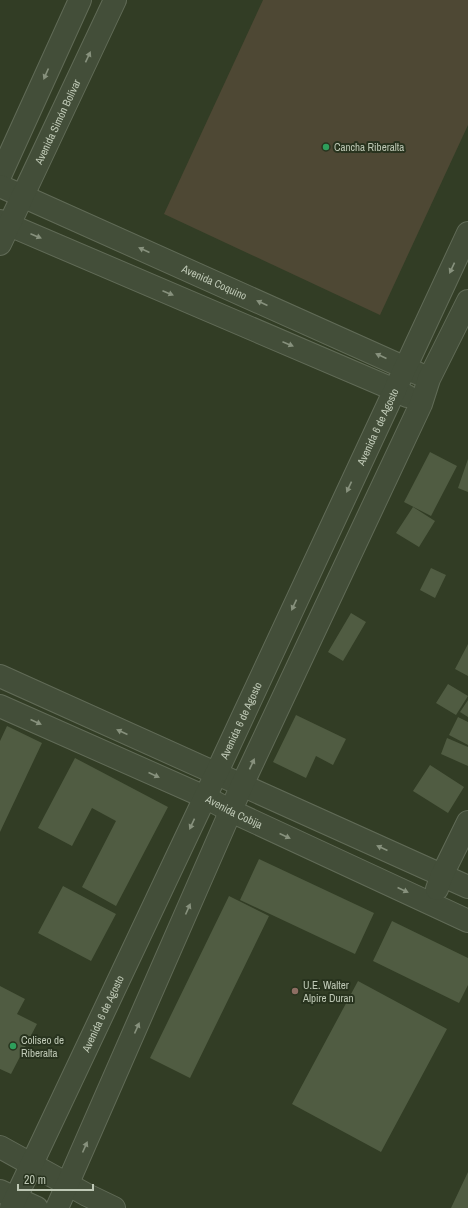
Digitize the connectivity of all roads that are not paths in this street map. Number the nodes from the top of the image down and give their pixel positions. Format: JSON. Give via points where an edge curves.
{"nodes":[{"id":1,"x":80,"y":0,"type":"edge"},
{"id":2,"x":115,"y":0,"type":"edge"},
{"id":3,"x":0,"y":176,"type":"edge"},
{"id":4,"x":0,"y":186,"type":"edge"},
{"id":5,"x":22,"y":196,"type":"junction"},
{"id":6,"x":5,"y":223,"type":"edge"},
{"id":7,"x":468,"y":233,"type":"edge"},
{"id":8,"x":0,"y":244,"type":"edge"},
{"id":9,"x":468,"y":301,"type":"edge"},
{"id":10,"x":406,"y":368,"type":"junction"},
{"id":11,"x":429,"y":379,"type":"junction"},
{"id":12,"x":395,"y":390,"type":"junction"},
{"id":13,"x":421,"y":404,"type":"junction"},
{"id":14,"x":0,"y":676,"type":"edge"},
{"id":15,"x":0,"y":706,"type":"edge"},
{"id":16,"x":216,"y":774,"type":"junction"},
{"id":17,"x":242,"y":785,"type":"junction"},
{"id":18,"x":205,"y":798,"type":"junction"},
{"id":19,"x":231,"y":811,"type":"junction"},
{"id":20,"x":468,"y":822,"type":"edge"},
{"id":21,"x":442,"y":875,"type":"junction"},
{"id":22,"x":468,"y":887,"type":"edge"},
{"id":23,"x":431,"y":904,"type":"junction"},
{"id":24,"x":468,"y":921,"type":"edge"},
{"id":25,"x":0,"y":1147,"type":"edge"},
{"id":26,"x":32,"y":1164,"type":"junction"},
{"id":27,"x":68,"y":1184,"type":"junction"},
{"id":28,"x":9,"y":1199,"type":"edge"},
{"id":29,"x":37,"y":1208,"type":"edge"},
{"id":30,"x":57,"y":1208,"type":"edge"},
{"id":31,"x":114,"y":1208,"type":"edge"}],
"edges":[{"from":1,"to":3,"type":"street","one_way":true},
{"from":5,"to":2,"type":"street","name":"Avenida Simón Bolívar","one_way":true},
{"from":4,"to":5,"type":"street","name":"Avenida Coquino"},
{"from":5,"to":6,"type":"street","name":"Avenida Simón Bolívar"},
{"from":10,"to":5,"type":"street","name":"Avenida Coquino","one_way":true},
{"from":6,"to":8,"type":"street","name":"Avenida Simón Bolívar"},
{"from":6,"to":12,"type":"street","one_way":true},
{"from":7,"to":10,"type":"street","name":"Avenida 6 de Agosto","one_way":true},
{"from":9,"to":11,"type":"street"},
{"from":10,"to":11,"type":"street","name":"Avenida Coquino"},
{"from":10,"to":12,"type":"street","name":"Avenida 6 de Agosto"},
{"from":11,"to":13,"type":"street"},
{"from":12,"to":13,"type":"street"},
{"from":12,"to":16,"type":"street","name":"Avenida 6 de Agosto","one_way":true},
{"from":17,"to":13,"type":"street","one_way":true},
{"from":16,"to":14,"type":"street","one_way":true},
{"from":15,"to":18,"type":"street","name":"Avenida Cobija","one_way":true},
{"from":16,"to":17,"type":"street"},
{"from":16,"to":18,"type":"street","name":"Avenida 6 de Agosto"},
{"from":17,"to":19,"type":"street"},
{"from":21,"to":17,"type":"street","one_way":true},
{"from":18,"to":19,"type":"street","name":"Avenida Cobija"},
{"from":18,"to":26,"type":"street","name":"Avenida 6 de Agosto","one_way":true},
{"from":19,"to":23,"type":"street","name":"Avenida Cobija","one_way":true},
{"from":27,"to":19,"type":"street","one_way":true},
{"from":20,"to":21,"type":"street"},
{"from":21,"to":22,"type":"street"},
{"from":21,"to":23,"type":"street"},
{"from":23,"to":24,"type":"street","name":"Avenida Cobija"},
{"from":25,"to":26,"type":"street"},
{"from":26,"to":27,"type":"street"},
{"from":26,"to":28,"type":"street","name":"Avenida 6 de Agosto"},
{"from":27,"to":30,"type":"street"},
{"from":27,"to":31,"type":"street"},
{"from":28,"to":29,"type":"street"}]}
